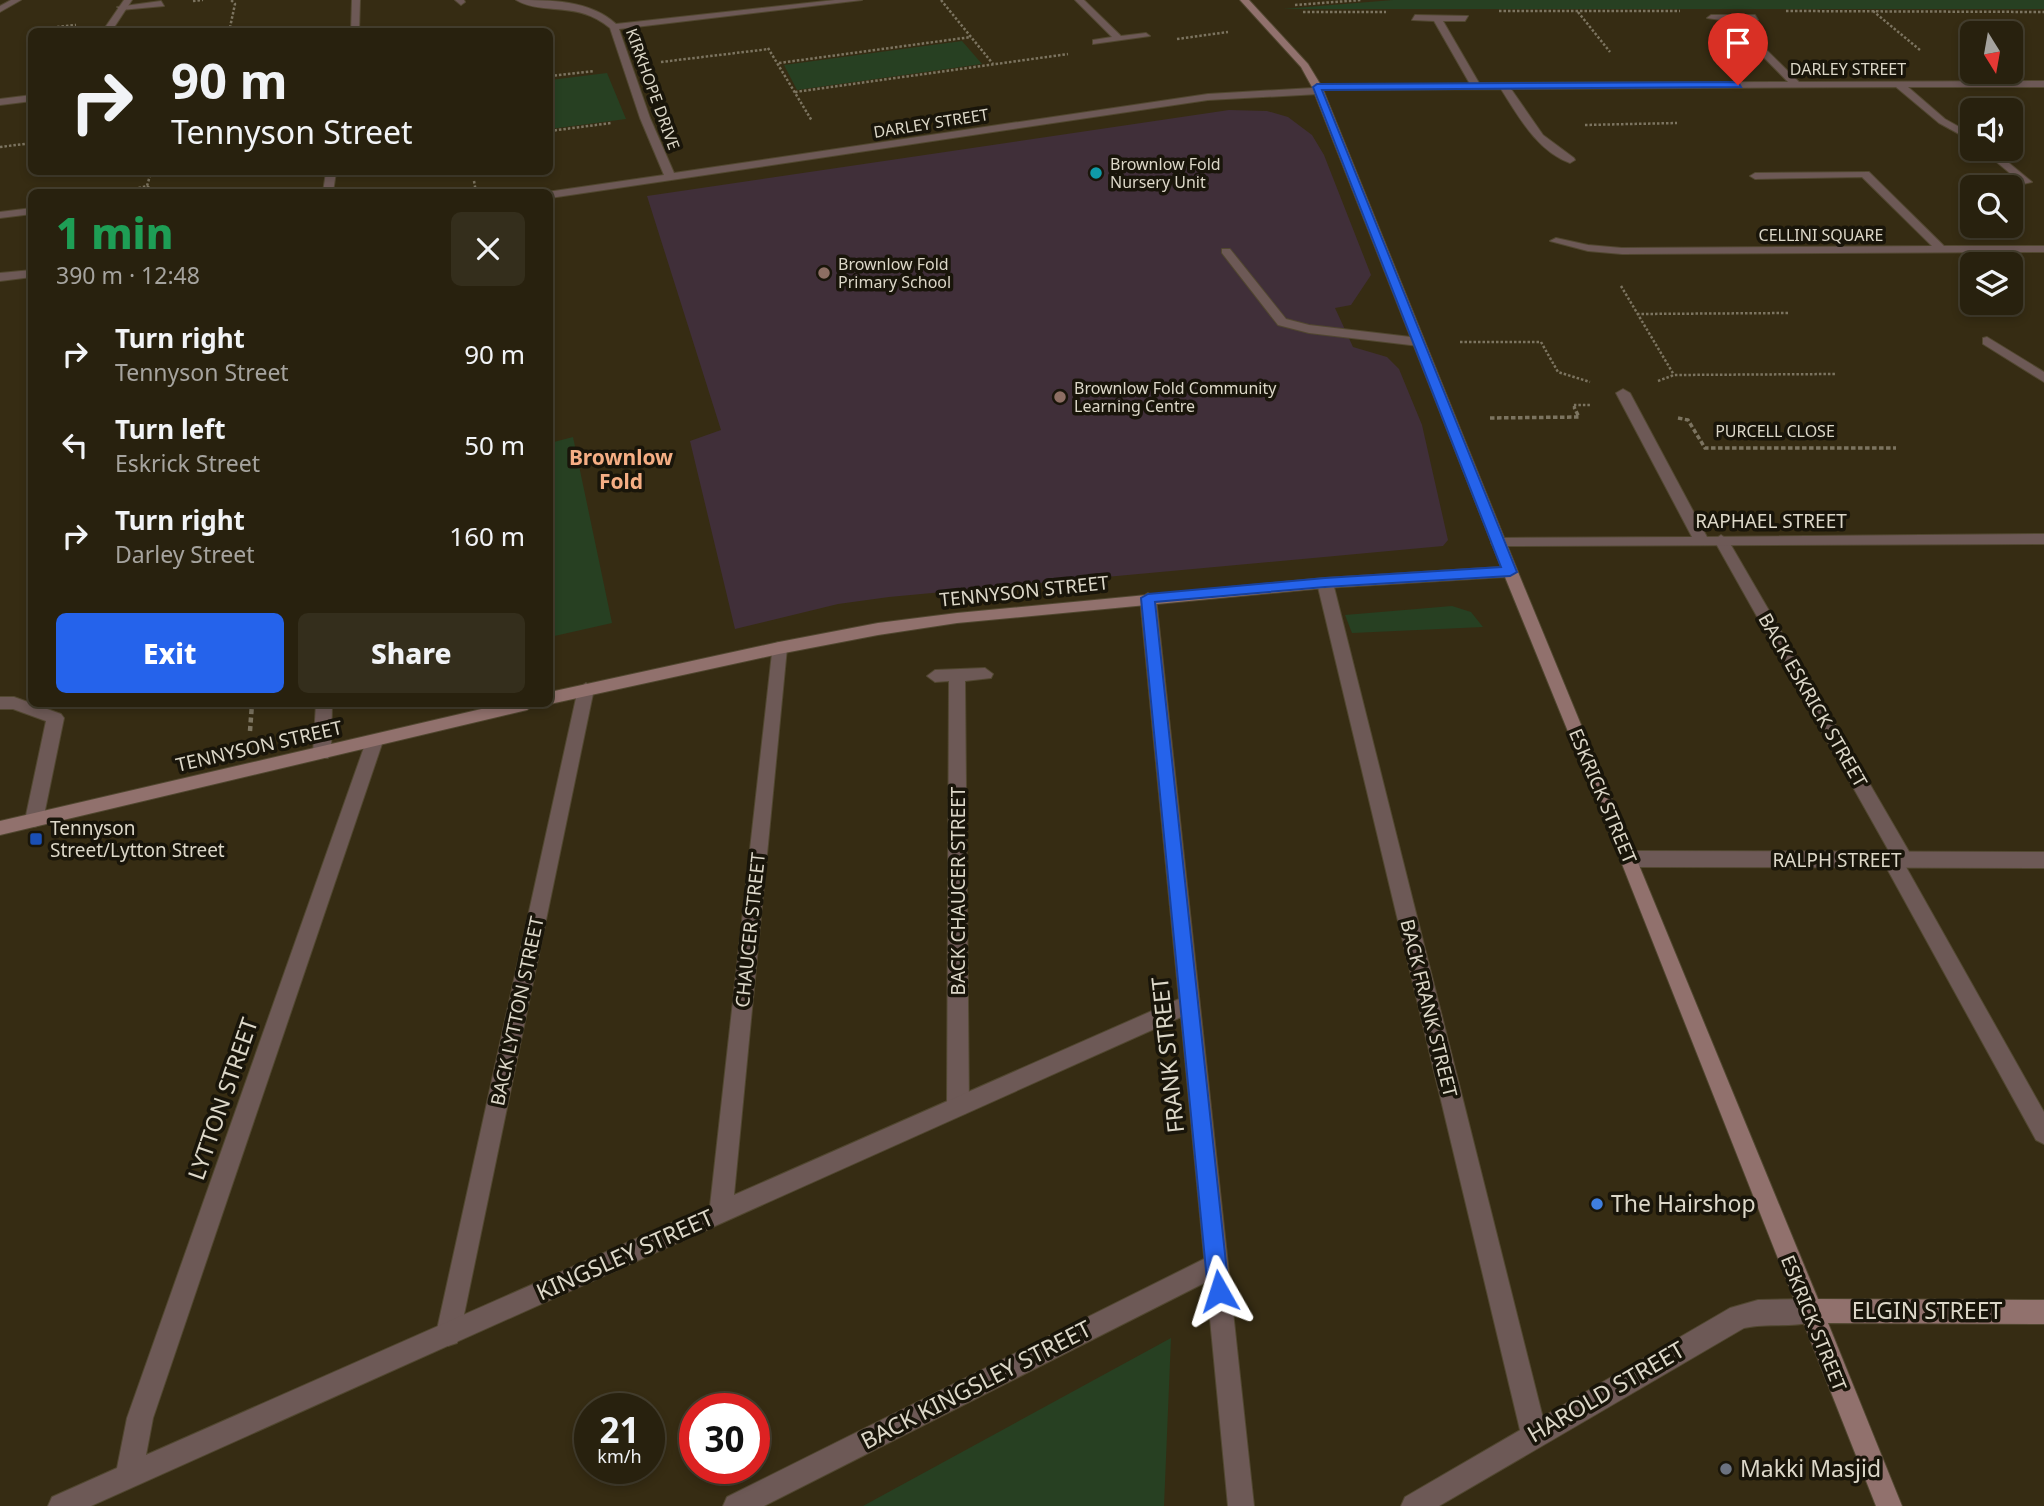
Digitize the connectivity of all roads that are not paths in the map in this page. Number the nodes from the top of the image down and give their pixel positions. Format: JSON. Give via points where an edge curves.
{"nodes":[{"id":1,"x":17,"y":0,"type":"edge"},
{"id":2,"x":356,"y":0,"type":"edge"},
{"id":3,"x":520,"y":0,"type":"edge"},
{"id":4,"x":858,"y":0,"type":"edge"},
{"id":5,"x":1079,"y":0,"type":"edge"},
{"id":6,"x":1244,"y":0,"type":"edge"},
{"id":7,"x":125,"y":4,"type":"edge"},
{"id":8,"x":161,"y":4,"type":"dead end"},
{"id":9,"x":0,"y":9,"type":"edge"},
{"id":10,"x":1415,"y":18,"type":"dead end"},
{"id":11,"x":1437,"y":18,"type":"junction"},
{"id":12,"x":1465,"y":18,"type":"dead end"},
{"id":13,"x":1711,"y":18,"type":"dead end"},
{"id":14,"x":1730,"y":18,"type":"junction"},
{"id":15,"x":1755,"y":18,"type":"dead end"},
{"id":16,"x":614,"y":27,"type":"junction"},
{"id":17,"x":109,"y":28,"type":"edge"},
{"id":18,"x":355,"y":28,"type":"edge"},
{"id":19,"x":1146,"y":36,"type":"dead end"},
{"id":20,"x":1119,"y":39,"type":"junction"},
{"id":21,"x":1096,"y":42,"type":"dead end"},
{"id":22,"x":1898,"y":84,"type":"junction"},
{"id":23,"x":2044,"y":84,"type":"edge"},
{"id":24,"x":1796,"y":85,"type":"junction"},
{"id":25,"x":1476,"y":86,"type":"junction"},
{"id":26,"x":1504,"y":86,"type":"junction"},
{"id":27,"x":1318,"y":89,"type":"junction"},
{"id":28,"x":28,"y":98,"type":"edge"},
{"id":29,"x":0,"y":102,"type":"edge"},
{"id":30,"x":1960,"y":131,"type":"edge"},
{"id":31,"x":1570,"y":160,"type":"dead end"},
{"id":32,"x":2001,"y":161,"type":"edge"},
{"id":33,"x":1755,"y":176,"type":"dead end"},
{"id":34,"x":670,"y":177,"type":"junction"},
{"id":35,"x":2027,"y":182,"type":"dead end"},
{"id":36,"x":553,"y":195,"type":"edge"},
{"id":37,"x":28,"y":212,"type":"edge"},
{"id":38,"x":0,"y":215,"type":"edge"},
{"id":39,"x":1556,"y":241,"type":"dead end"},
{"id":40,"x":1942,"y":250,"type":"junction"},
{"id":41,"x":2044,"y":250,"type":"edge"},
{"id":42,"x":1226,"y":251,"type":"dead end"},
{"id":43,"x":28,"y":274,"type":"edge"},
{"id":44,"x":0,"y":277,"type":"edge"},
{"id":45,"x":1987,"y":341,"type":"dead end"},
{"id":46,"x":1419,"y":342,"type":"junction"},
{"id":47,"x":2044,"y":378,"type":"edge"},
{"id":48,"x":1626,"y":399,"type":"road end"},
{"id":49,"x":2044,"y":539,"type":"edge"},
{"id":50,"x":1701,"y":540,"type":"junction"},
{"id":51,"x":1721,"y":540,"type":"junction"},
{"id":52,"x":1498,"y":543,"type":"junction"},
{"id":53,"x":1510,"y":572,"type":"junction"},
{"id":54,"x":1325,"y":583,"type":"junction"},
{"id":55,"x":1148,"y":598,"type":"junction"},
{"id":56,"x":779,"y":648,"type":"junction"},
{"id":57,"x":985,"y":674,"type":"dead end"},
{"id":58,"x":957,"y":675,"type":"junction"},
{"id":59,"x":935,"y":676,"type":"dead end"},
{"id":60,"x":586,"y":689,"type":"junction"},
{"id":61,"x":553,"y":697,"type":"edge"},
{"id":62,"x":0,"y":702,"type":"edge"},
{"id":63,"x":28,"y":705,"type":"edge"},
{"id":64,"x":36,"y":707,"type":"edge"},
{"id":65,"x":324,"y":707,"type":"edge"},
{"id":66,"x":515,"y":707,"type":"edge"},
{"id":67,"x":59,"y":711,"type":"edge"},
{"id":68,"x":374,"y":741,"type":"junction"},
{"id":69,"x":322,"y":753,"type":"junction"},
{"id":70,"x":34,"y":820,"type":"junction"},
{"id":71,"x":0,"y":828,"type":"edge"},
{"id":72,"x":1629,"y":859,"type":"junction"},
{"id":73,"x":1898,"y":860,"type":"junction"},
{"id":74,"x":2044,"y":860,"type":"edge"},
{"id":75,"x":1189,"y":1004,"type":"junction"},
{"id":76,"x":958,"y":1106,"type":"junction"},
{"id":77,"x":2044,"y":1133,"type":"edge"},
{"id":78,"x":721,"y":1212,"type":"junction"},
{"id":79,"x":1216,"y":1265,"type":"junction"},
{"id":80,"x":1809,"y":1311,"type":"junction"},
{"id":81,"x":2044,"y":1312,"type":"edge"},
{"id":82,"x":448,"y":1334,"type":"junction"},
{"id":83,"x":1534,"y":1434,"type":"junction"},
{"id":84,"x":129,"y":1475,"type":"junction"},
{"id":85,"x":61,"y":1506,"type":"edge"},
{"id":86,"x":736,"y":1506,"type":"edge"},
{"id":87,"x":1241,"y":1506,"type":"edge"},
{"id":88,"x":1414,"y":1506,"type":"edge"},
{"id":89,"x":1889,"y":1506,"type":"edge"}],
"edges":[{"from":1,"to":9,"type":"street"},
{"from":2,"to":18,"type":"street"},
{"from":3,"to":16,"type":"street","name":"KIRKHOPE DRIVE","via":[[591,11]]},
{"from":4,"to":16,"type":"street"},
{"from":5,"to":20,"type":"street"},
{"from":6,"to":27,"type":"street","name":"ESKRICK STREET","via":[[1305,66]]},
{"from":7,"to":8,"type":"street"},
{"from":7,"to":17,"type":"street"},
{"from":10,"to":11,"type":"street"},
{"from":11,"to":12,"type":"street"},
{"from":11,"to":25,"type":"street"},
{"from":13,"to":14,"type":"street"},
{"from":14,"to":15,"type":"street"},
{"from":14,"to":24,"type":"street"},
{"from":16,"to":34,"type":"street","name":"KIRKHOPE DRIVE"},
{"from":19,"to":20,"type":"street"},
{"from":20,"to":21,"type":"street"},
{"from":22,"to":23,"type":"street","name":"DARLEY STREET"},
{"from":22,"to":24,"type":"street","name":"DARLEY STREET"},
{"from":22,"to":30,"type":"street"},
{"from":24,"to":26,"type":"street","name":"DARLEY STREET"},
{"from":25,"to":26,"type":"street","name":"DARLEY STREET"},
{"from":25,"to":27,"type":"street","name":"DARLEY STREET"},
{"from":26,"to":31,"type":"street","via":[[1536,136]]},
{"from":27,"to":34,"type":"street","name":"DARLEY STREET","via":[[1198,98]]},
{"from":27,"to":46,"type":"street","name":"ESKRICK STREET"},
{"from":28,"to":29,"type":"street"},
{"from":32,"to":35,"type":"street"},
{"from":33,"to":40,"type":"street","via":[[1865,174]]},
{"from":34,"to":36,"type":"street","name":"DARLEY STREET"},
{"from":37,"to":38,"type":"street"},
{"from":39,"to":40,"type":"street","name":"CELLINI SQUARE","via":[[1598,249]]},
{"from":40,"to":41,"type":"street","name":"CELLINI SQUARE"},
{"from":42,"to":46,"type":"street","via":[[1282,322]]},
{"from":43,"to":44,"type":"street"},
{"from":45,"to":47,"type":"street"},
{"from":46,"to":52,"type":"street","name":"ESKRICK STREET"},
{"from":48,"to":50,"type":"street"},
{"from":49,"to":51,"type":"street","name":"RAPHAEL STREET"},
{"from":50,"to":51,"type":"street","name":"RAPHAEL STREET"},
{"from":50,"to":52,"type":"street","name":"RAPHAEL STREET"},
{"from":51,"to":73,"type":"street","name":"BACK ESKRICK STREET"},
{"from":52,"to":53,"type":"street","name":"ESKRICK STREET"},
{"from":53,"to":54,"type":"street","name":"TENNYSON STREET"},
{"from":53,"to":72,"type":"street","name":"ESKRICK STREET"},
{"from":54,"to":55,"type":"street","name":"TENNYSON STREET"},
{"from":54,"to":83,"type":"street","name":"BACK FRANK STREET"},
{"from":55,"to":56,"type":"street","name":"TENNYSON STREET","via":[[943,620]]},
{"from":55,"to":75,"type":"street","name":"FRANK STREET"},
{"from":56,"to":60,"type":"street","name":"TENNYSON STREET"},
{"from":56,"to":78,"type":"street","name":"CHAUCER STREET"},
{"from":57,"to":58,"type":"street"},
{"from":58,"to":59,"type":"street"},
{"from":58,"to":76,"type":"street","name":"BACK CHAUCER STREET"},
{"from":60,"to":61,"type":"street","name":"TENNYSON STREET"},
{"from":60,"to":82,"type":"street","name":"BACK LYTTON STREET"},
{"from":62,"to":63,"type":"street"},
{"from":64,"to":67,"type":"street"},
{"from":65,"to":69,"type":"street"},
{"from":66,"to":68,"type":"street","name":"TENNYSON STREET"},
{"from":67,"to":70,"type":"street"},
{"from":68,"to":69,"type":"street","name":"TENNYSON STREET"},
{"from":68,"to":84,"type":"street","name":"LYTTON STREET","via":[[140,1418]]},
{"from":69,"to":70,"type":"street","name":"TENNYSON STREET"},
{"from":70,"to":71,"type":"street","name":"TENNYSON STREET"},
{"from":72,"to":73,"type":"street","name":"RALPH STREET"},
{"from":72,"to":80,"type":"street","name":"ESKRICK STREET"},
{"from":73,"to":74,"type":"street","name":"RALPH STREET"},
{"from":73,"to":77,"type":"street","name":"BACK ESKRICK STREET"},
{"from":75,"to":76,"type":"street","name":"KINGSLEY STREET"},
{"from":75,"to":79,"type":"street","name":"FRANK STREET"},
{"from":76,"to":78,"type":"street","name":"KINGSLEY STREET"},
{"from":78,"to":82,"type":"street","name":"KINGSLEY STREET"},
{"from":79,"to":86,"type":"street","name":"BACK KINGSLEY STREET"},
{"from":79,"to":87,"type":"street","name":"FRANK STREET"},
{"from":80,"to":81,"type":"street","name":"ELGIN STREET"},
{"from":80,"to":83,"type":"street","name":"HAROLD STREET","via":[[1740,1317]]},
{"from":80,"to":89,"type":"street","name":"ESKRICK STREET"},
{"from":82,"to":84,"type":"street","name":"KINGSLEY STREET"},
{"from":83,"to":88,"type":"street","name":"HAROLD STREET"},
{"from":84,"to":85,"type":"street","name":"KINGSLEY STREET"}]}
